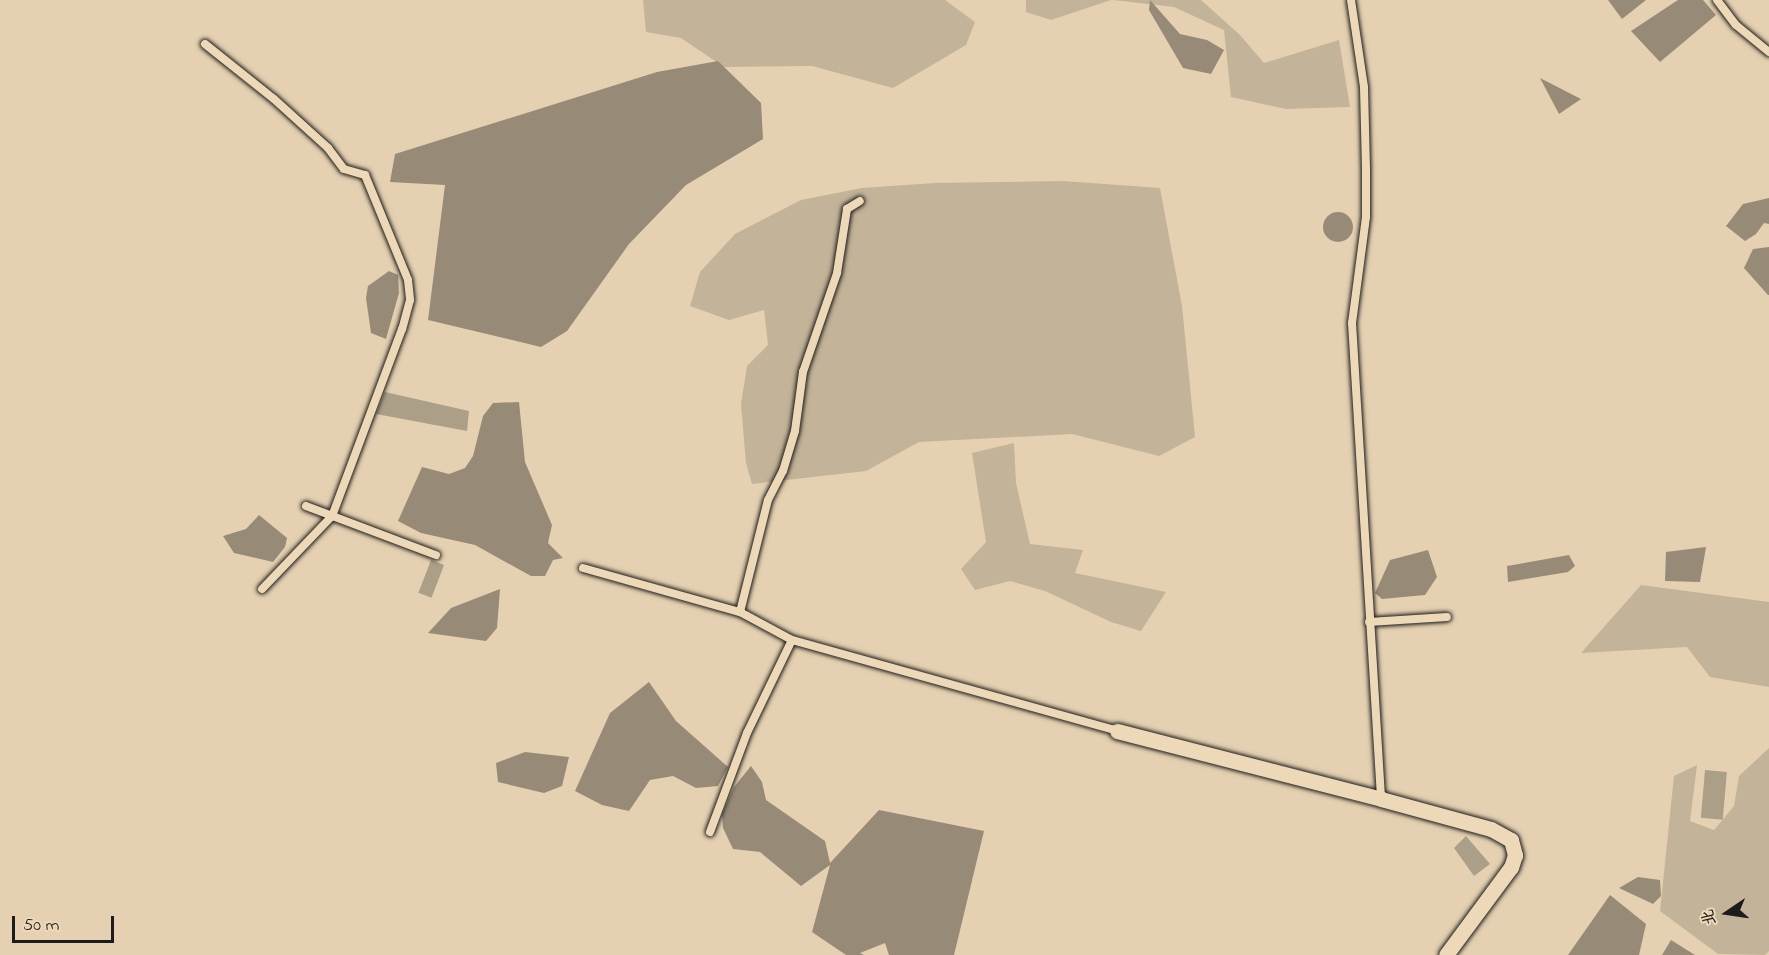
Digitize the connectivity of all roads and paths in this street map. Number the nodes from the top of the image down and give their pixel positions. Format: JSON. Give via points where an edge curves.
{"nodes":[{"id":1,"x":1351,"y":0,"type":"edge"},
{"id":2,"x":1717,"y":0,"type":"edge"},
{"id":3,"x":205,"y":44,"type":"dead end"},
{"id":4,"x":1769,"y":52,"type":"edge"},
{"id":5,"x":860,"y":201,"type":"dead end"},
{"id":6,"x":306,"y":506,"type":"dead end"},
{"id":7,"x":332,"y":516,"type":"junction"},
{"id":8,"x":436,"y":555,"type":"dead end"},
{"id":9,"x":583,"y":568,"type":"dead end"},
{"id":10,"x":262,"y":589,"type":"dead end"},
{"id":11,"x":740,"y":612,"type":"junction"},
{"id":12,"x":1447,"y":618,"type":"dead end"},
{"id":13,"x":1369,"y":622,"type":"junction"},
{"id":14,"x":792,"y":640,"type":"junction"},
{"id":15,"x":1117,"y":731,"type":"joint"},
{"id":16,"x":1381,"y":799,"type":"junction"},
{"id":17,"x":710,"y":832,"type":"dead end"},
{"id":18,"x":1446,"y":955,"type":"edge"}],
"edges":[{"from":1,"to":13,"type":"lane","via":[[1364,87],[1366,217],[1352,323]]},
{"from":2,"to":4,"type":"lane","via":[[1736,25]]},
{"from":3,"to":7,"type":"lane","via":[[274,99],[328,148],[344,169],[365,175],[408,280],[410,300],[402,328]]},
{"from":5,"to":11,"type":"lane","via":[[846,209],[837,273],[802,372],[795,431],[783,471],[768,500]]},
{"from":6,"to":7,"type":"lane"},
{"from":7,"to":8,"type":"lane"},
{"from":7,"to":10,"type":"lane"},
{"from":9,"to":11,"type":"lane"},
{"from":11,"to":14,"type":"lane"},
{"from":12,"to":13,"type":"lane"},
{"from":13,"to":16,"type":"lane"},
{"from":14,"to":15,"type":"lane"},
{"from":14,"to":17,"type":"lane","via":[[747,733]]},
{"from":15,"to":16,"type":"street"},
{"from":16,"to":18,"type":"street","via":[[1491,829],[1511,840],[1515,855],[1511,867]]}]}
